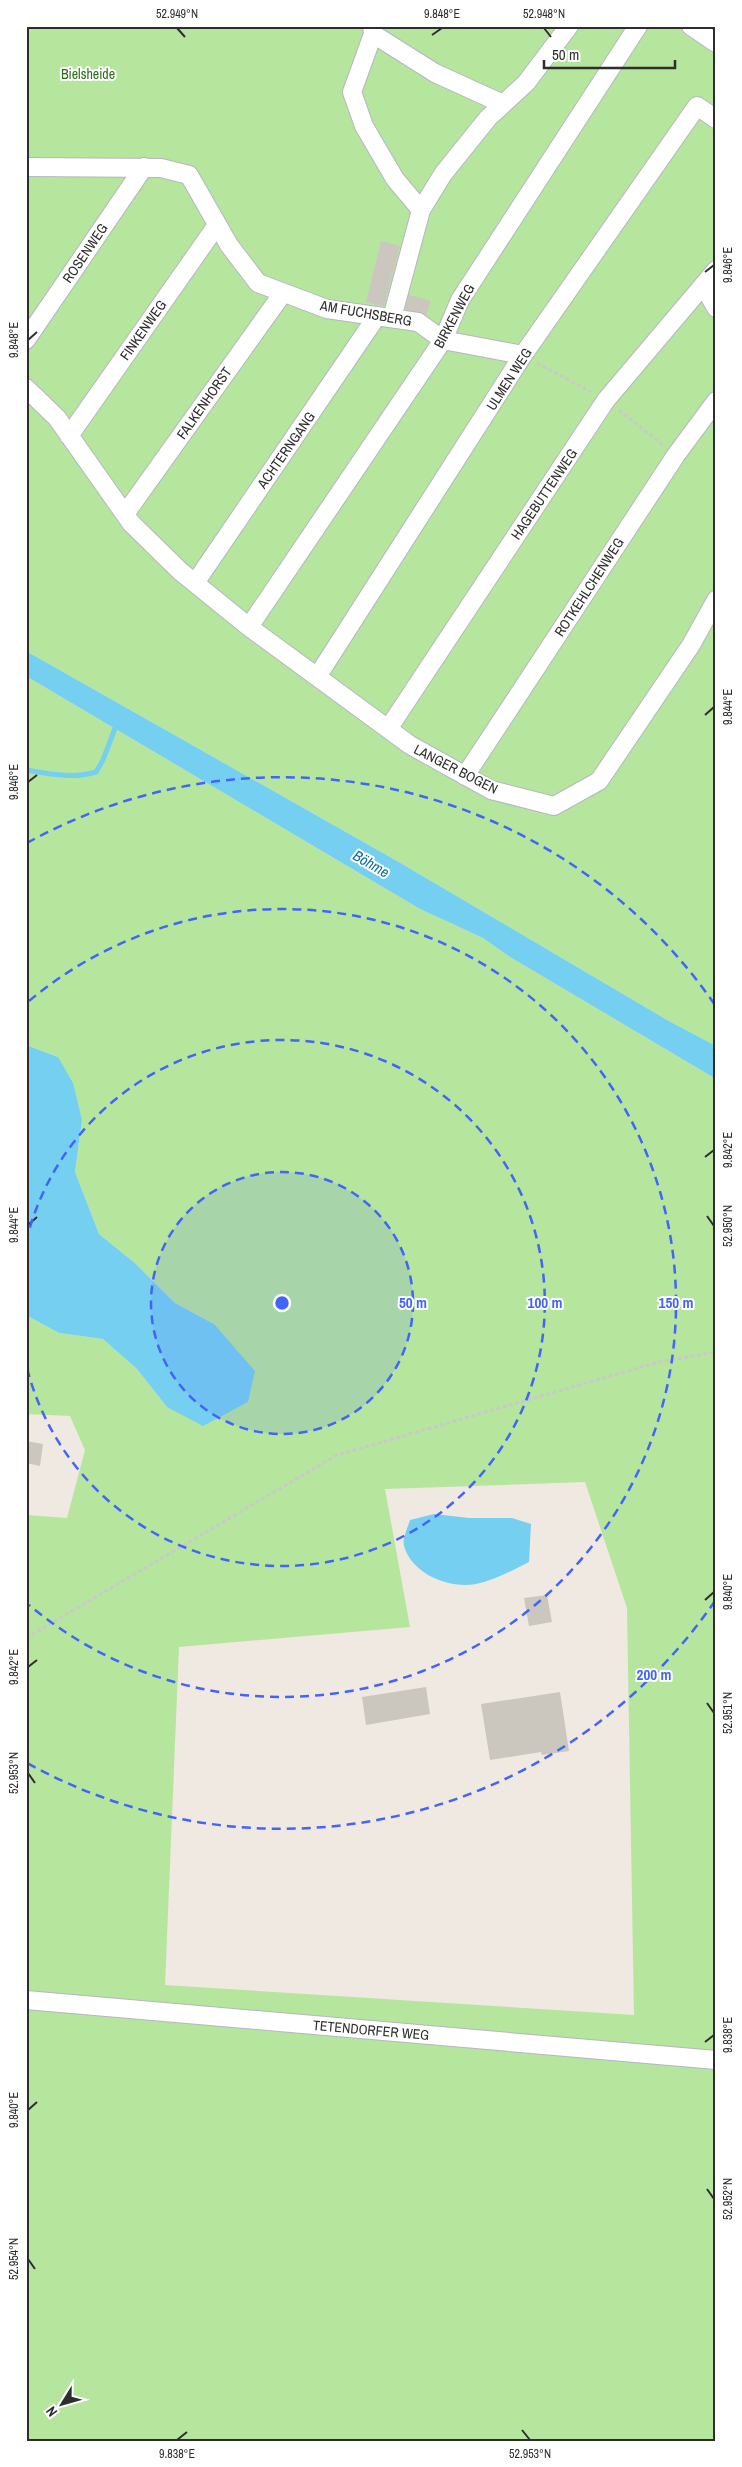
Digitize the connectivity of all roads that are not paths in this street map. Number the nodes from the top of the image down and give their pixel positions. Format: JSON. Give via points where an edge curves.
{"nodes":[{"id":1,"x":569,"y":26,"type":"edge"},
{"id":2,"x":638,"y":26,"type":"edge"},
{"id":3,"x":691,"y":26,"type":"edge"},
{"id":4,"x":373,"y":30,"type":"edge"},
{"id":5,"x":716,"y":42,"type":"edge"},
{"id":6,"x":503,"y":104,"type":"junction"},
{"id":7,"x":716,"y":119,"type":"edge"},
{"id":8,"x":26,"y":166,"type":"edge"},
{"id":9,"x":144,"y":167,"type":"junction"},
{"id":10,"x":421,"y":210,"type":"junction"},
{"id":11,"x":217,"y":225,"type":"junction"},
{"id":12,"x":716,"y":270,"type":"edge"},
{"id":13,"x":704,"y":286,"type":"junction"},
{"id":14,"x":283,"y":293,"type":"junction"},
{"id":15,"x":716,"y":308,"type":"edge"},
{"id":16,"x":385,"y":317,"type":"junction"},
{"id":17,"x":26,"y":340,"type":"edge"},
{"id":18,"x":443,"y":340,"type":"junction"},
{"id":19,"x":523,"y":355,"type":"junction"},
{"id":20,"x":26,"y":388,"type":"edge"},
{"id":21,"x":716,"y":401,"type":"edge"},
{"id":22,"x":69,"y":436,"type":"junction"},
{"id":23,"x":125,"y":514,"type":"junction"},
{"id":24,"x":194,"y":583,"type":"junction"},
{"id":25,"x":716,"y":600,"type":"edge"},
{"id":26,"x":249,"y":627,"type":"junction"},
{"id":27,"x":317,"y":677,"type":"junction"},
{"id":28,"x":388,"y":729,"type":"junction"},
{"id":29,"x":465,"y":776,"type":"junction"},
{"id":30,"x":26,"y":2000,"type":"edge"},
{"id":31,"x":716,"y":2060,"type":"edge"}],
"edges":[{"from":1,"to":6,"type":"street","name":"ACHTERNGANG","via":[[526,82]]},
{"from":2,"to":18,"type":"street","name":"BIRKENWEG","via":[[460,300]]},
{"from":3,"to":5,"type":"street"},
{"from":4,"to":6,"type":"street","via":[[435,73]]},
{"from":4,"to":10,"type":"street","via":[[352,92],[364,126],[395,179]]},
{"from":6,"to":10,"type":"street","name":"ACHTERNGANG","via":[[444,174]]},
{"from":7,"to":19,"type":"street","name":"ULMEN WEG","via":[[697,106]]},
{"from":8,"to":9,"type":"street","name":"AM FUCHSBERG"},
{"from":9,"to":11,"type":"street","name":"AM FUCHSBERG","via":[[189,174]]},
{"from":9,"to":17,"type":"street","name":"ROSENWEG"},
{"from":10,"to":16,"type":"street","name":"ACHTERNGANG"},
{"from":11,"to":14,"type":"street","name":"AM FUCHSBERG","via":[[258,284]]},
{"from":11,"to":22,"type":"street","name":"FINKENWEG"},
{"from":12,"to":13,"type":"street","name":"HAGEBUTTENWEG"},
{"from":13,"to":15,"type":"street"},
{"from":13,"to":28,"type":"street","name":"HAGEBUTTENWEG","via":[[606,400]]},
{"from":14,"to":16,"type":"street","name":"AM FUCHSBERG","via":[[327,310]]},
{"from":14,"to":23,"type":"street","name":"FALKENHORST"},
{"from":16,"to":18,"type":"street","name":"AM FUCHSBERG","via":[[418,322]]},
{"from":16,"to":24,"type":"street","name":"ACHTERNGANG"},
{"from":18,"to":19,"type":"street","name":"AM FUCHSBERG"},
{"from":18,"to":26,"type":"street","name":"BIRKENWEG"},
{"from":19,"to":27,"type":"street","name":"ULMEN WEG"},
{"from":20,"to":22,"type":"street","via":[[57,418]]},
{"from":21,"to":29,"type":"street","name":"ROTKEHLCHENWEG","via":[[676,455]]},
{"from":22,"to":23,"type":"street"},
{"from":23,"to":24,"type":"street"},
{"from":24,"to":26,"type":"street"},
{"from":25,"to":29,"type":"street","name":"LANGER BOGEN","via":[[691,645],[598,781],[554,806],[491,790]]},
{"from":26,"to":27,"type":"street","name":"LANGER BOGEN"},
{"from":27,"to":28,"type":"street","name":"LANGER BOGEN"},
{"from":28,"to":29,"type":"street","name":"LANGER BOGEN"},
{"from":30,"to":31,"type":"street","name":"TETENDORFER WEG"}]}
